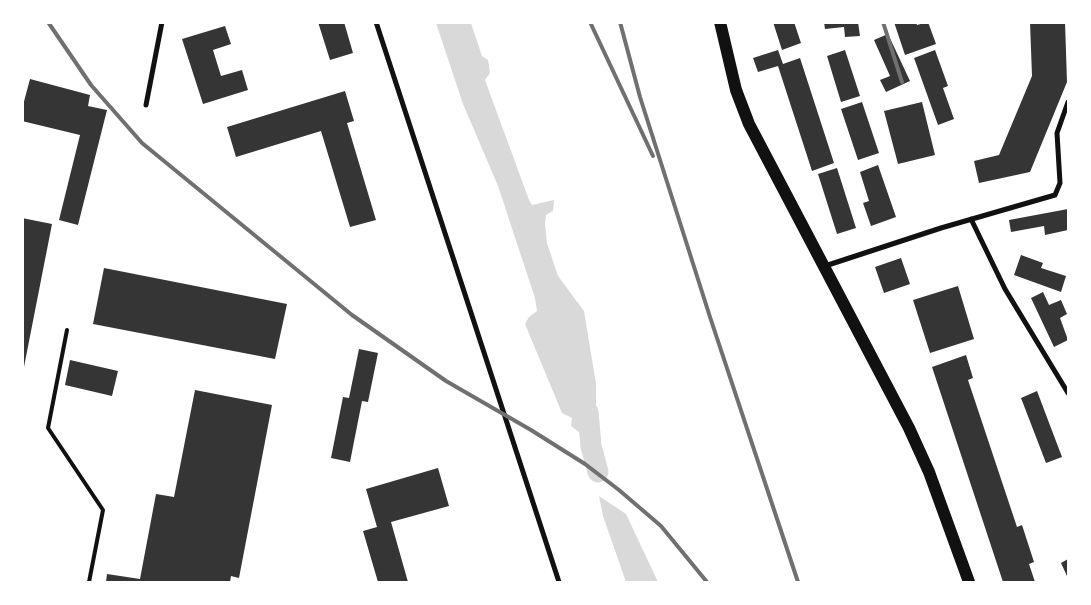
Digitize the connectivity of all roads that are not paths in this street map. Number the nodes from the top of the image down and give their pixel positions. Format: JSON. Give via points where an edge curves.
{"nodes":[{"id":1,"x":162,"y":22,"type":"edge"},
{"id":2,"x":376,"y":22,"type":"edge"},
{"id":3,"x":720,"y":22,"type":"edge"},
{"id":4,"x":1068,"y":102,"type":"edge"},
{"id":5,"x":146,"y":105,"type":"dead end"},
{"id":6,"x":970,"y":219,"type":"junction"},
{"id":7,"x":822,"y":267,"type":"junction"},
{"id":8,"x":67,"y":330,"type":"dead end"},
{"id":9,"x":1068,"y":394,"type":"edge"},
{"id":10,"x":89,"y":582,"type":"edge"},
{"id":11,"x":559,"y":582,"type":"edge"},
{"id":12,"x":969,"y":582,"type":"edge"}],
"edges":[{"from":1,"to":5,"type":"street"},
{"from":2,"to":11,"type":"street"},
{"from":3,"to":7,"type":"main road","via":[[736,90],[748,124]]},
{"from":4,"to":6,"type":"street","via":[[1057,133],[1060,183],[1055,195]]},
{"from":6,"to":7,"type":"street"},
{"from":6,"to":9,"type":"street","via":[[1005,289]]},
{"from":7,"to":12,"type":"main road","via":[[909,428],[929,472]]},
{"from":8,"to":10,"type":"lane","via":[[48,428],[103,510]]}]}
